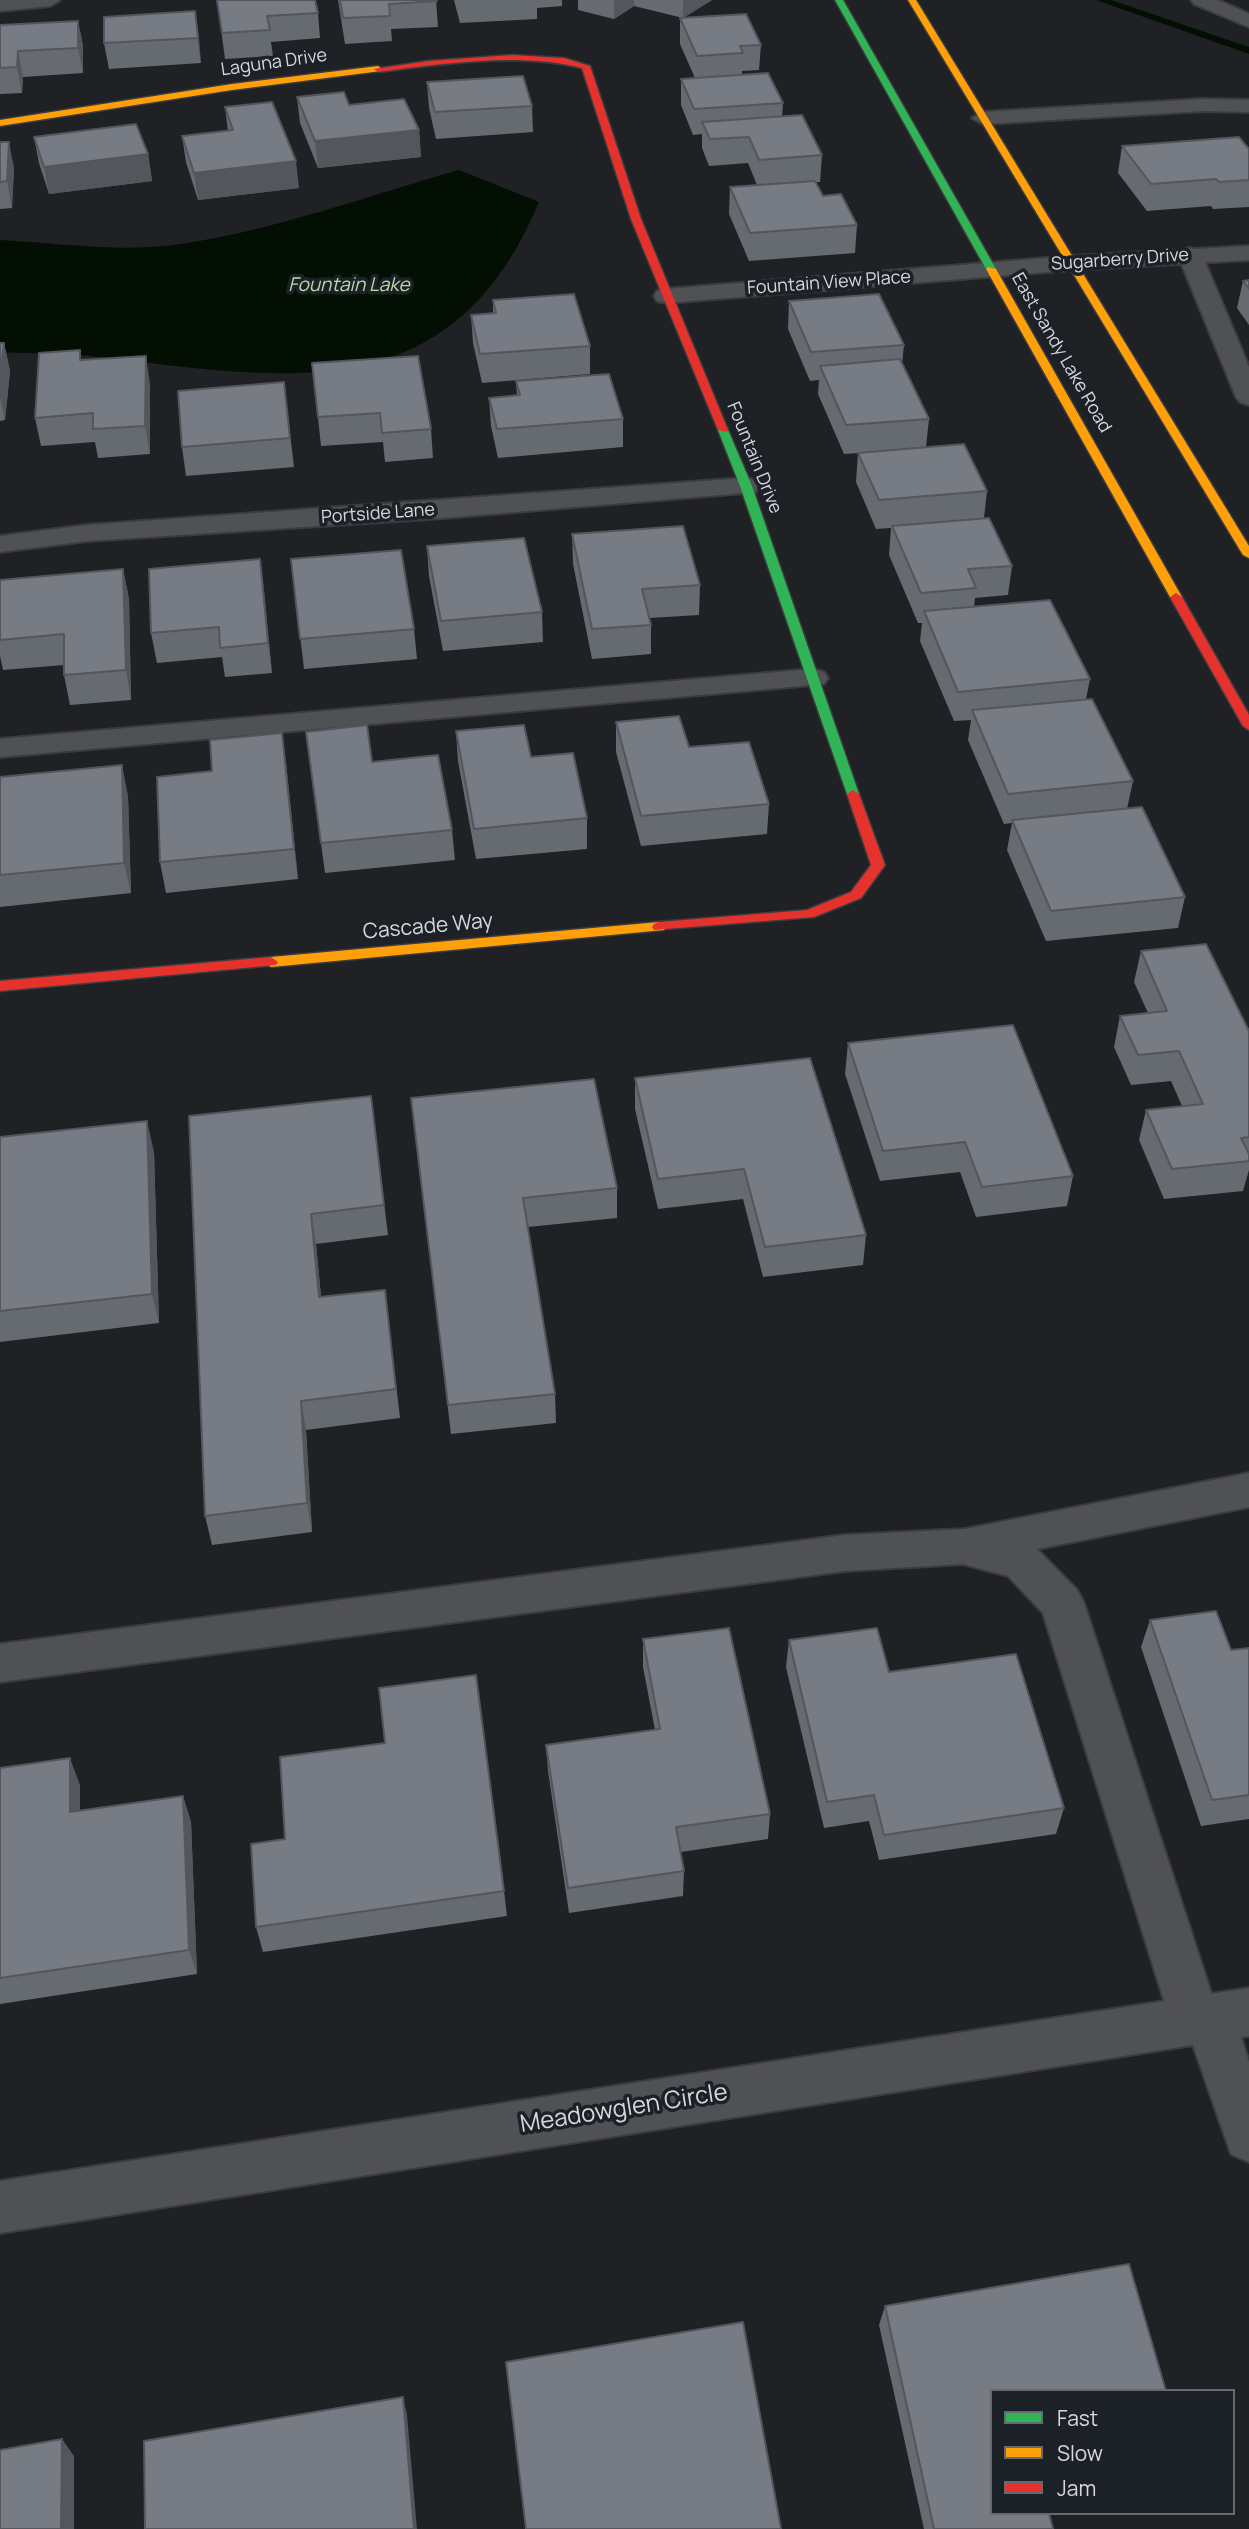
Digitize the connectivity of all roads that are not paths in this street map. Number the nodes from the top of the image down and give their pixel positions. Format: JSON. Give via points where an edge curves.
{"nodes":[{"id":1,"x":50,"y":0,"type":"edge"},
{"id":2,"x":839,"y":0,"type":"edge"},
{"id":3,"x":912,"y":0,"type":"edge"},
{"id":4,"x":1201,"y":0,"type":"edge"},
{"id":5,"x":0,"y":5,"type":"edge"},
{"id":6,"x":1249,"y":21,"type":"edge"},
{"id":7,"x":554,"y":57,"type":"joint"},
{"id":8,"x":1249,"y":106,"type":"edge"},
{"id":9,"x":983,"y":118,"type":"junction"},
{"id":10,"x":0,"y":123,"type":"edge"},
{"id":11,"x":1249,"y":253,"type":"edge"},
{"id":12,"x":1190,"y":255,"type":"junction"},
{"id":13,"x":1072,"y":263,"type":"junction"},
{"id":14,"x":992,"y":270,"type":"junction"},
{"id":15,"x":666,"y":296,"type":"junction"},
{"id":16,"x":1249,"y":397,"type":"edge"},
{"id":17,"x":746,"y":486,"type":"junction"},
{"id":18,"x":4,"y":542,"type":"edge"},
{"id":19,"x":1249,"y":555,"type":"edge"},
{"id":20,"x":813,"y":678,"type":"junction"},
{"id":21,"x":1249,"y":726,"type":"edge"},
{"id":22,"x":0,"y":748,"type":"edge"},
{"id":23,"x":856,"y":895,"type":"joint"},
{"id":24,"x":0,"y":986,"type":"edge"},
{"id":25,"x":1249,"y":1490,"type":"edge"},
{"id":26,"x":963,"y":1546,"type":"junction"},
{"id":27,"x":0,"y":1662,"type":"edge"},
{"id":28,"x":1218,"y":2017,"type":"edge"},
{"id":29,"x":1249,"y":2136,"type":"edge"},
{"id":30,"x":0,"y":2207,"type":"edge"}],
"edges":[{"from":1,"to":5,"type":"street"},
{"from":2,"to":14,"type":"street","name":"East Sandy Lake Road"},
{"from":3,"to":9,"type":"street"},
{"from":4,"to":6,"type":"street"},
{"from":7,"to":10,"type":"street","name":"Laguna Drive","via":[[414,65],[279,80]]},
{"from":7,"to":15,"type":"street","name":"Fountain Drive","via":[[586,66]]},
{"from":8,"to":9,"type":"street","via":[[1191,105]]},
{"from":9,"to":13,"type":"street"},
{"from":11,"to":12,"type":"street","name":"Sugarberry Drive"},
{"from":12,"to":13,"type":"street","name":"Sugarberry Drive"},
{"from":12,"to":16,"type":"street"},
{"from":13,"to":14,"type":"street","name":"Sugarberry Drive"},
{"from":13,"to":19,"type":"street"},
{"from":14,"to":15,"type":"street","name":"Fountain View Place"},
{"from":14,"to":21,"type":"street","name":"East Sandy Lake Road"},
{"from":15,"to":17,"type":"street","name":"Fountain Drive"},
{"from":17,"to":18,"type":"street","name":"Portside Lane"},
{"from":17,"to":20,"type":"street","name":"Fountain Drive"},
{"from":20,"to":22,"type":"street"},
{"from":20,"to":23,"type":"street","name":"Fountain Drive","via":[[878,865]]},
{"from":23,"to":24,"type":"street","name":"Cascade Way","via":[[809,914]]},
{"from":25,"to":26,"type":"street"},
{"from":26,"to":27,"type":"street","via":[[845,1553]]},
{"from":26,"to":28,"type":"street","via":[[1022,1562],[1062,1603]]},
{"from":28,"to":29,"type":"street"},
{"from":28,"to":30,"type":"street","name":"Meadowglen Circle"}]}
